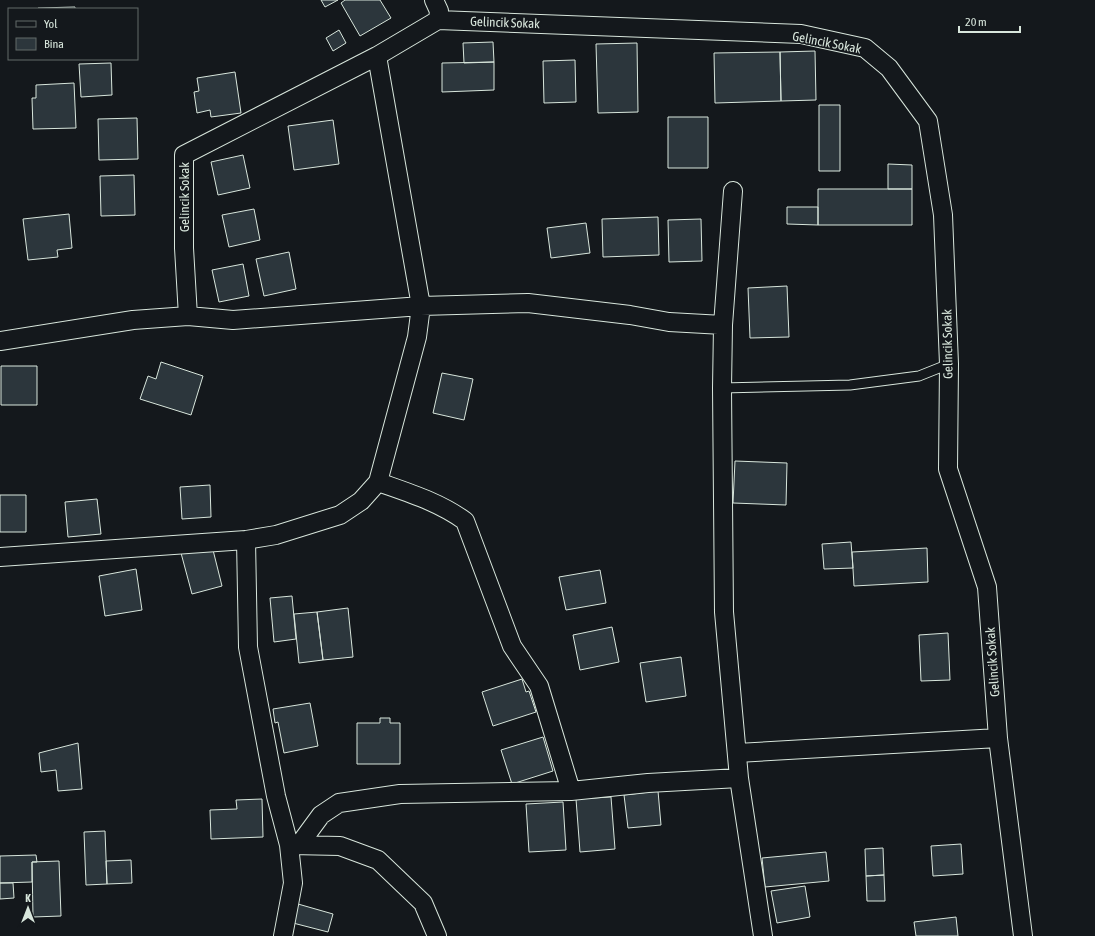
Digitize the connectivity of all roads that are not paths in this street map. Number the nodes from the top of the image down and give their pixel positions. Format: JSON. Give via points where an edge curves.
{"nodes":[{"id":1,"x":434,"y":0,"type":"edge"},
{"id":2,"x":438,"y":20,"type":"junction"},
{"id":3,"x":377,"y":56,"type":"junction"},
{"id":4,"x":733,"y":191,"type":"dead end"},
{"id":5,"x":421,"y":306,"type":"junction"},
{"id":6,"x":188,"y":316,"type":"junction"},
{"id":7,"x":723,"y":325,"type":"junction"},
{"id":8,"x":0,"y":341,"type":"edge"},
{"id":9,"x":948,"y":364,"type":"junction"},
{"id":10,"x":722,"y":388,"type":"junction"},
{"id":11,"x":378,"y":482,"type":"junction"},
{"id":12,"x":246,"y":540,"type":"junction"},
{"id":13,"x":0,"y":557,"type":"edge"},
{"id":14,"x":998,"y":738,"type":"junction"},
{"id":15,"x":737,"y":753,"type":"junction"},
{"id":16,"x":739,"y":778,"type":"junction"},
{"id":17,"x":571,"y":791,"type":"junction"},
{"id":18,"x":294,"y":845,"type":"junction"},
{"id":19,"x":283,"y":936,"type":"edge"},
{"id":20,"x":437,"y":936,"type":"edge"},
{"id":21,"x":763,"y":936,"type":"edge"},
{"id":22,"x":1023,"y":936,"type":"edge"}],
"edges":[{"from":1,"to":2,"type":"street","via":[[439,11]]},
{"from":2,"to":3,"type":"street","name":"Gelincik Sokak"},
{"from":2,"to":9,"type":"street","name":"Gelincik Sokak","via":[[801,34],[865,48],[889,68],[928,121],[943,215]]},
{"from":3,"to":5,"type":"street"},
{"from":3,"to":6,"type":"street","name":"Gelincik Sokak","via":[[184,154],[184,248]]},
{"from":4,"to":7,"type":"street"},
{"from":5,"to":6,"type":"street","via":[[233,320]]},
{"from":5,"to":7,"type":"street","via":[[528,303],[669,322]]},
{"from":5,"to":11,"type":"street","via":[[417,337]]},
{"from":6,"to":8,"type":"street","via":[[99,324]]},
{"from":7,"to":10,"type":"street"},
{"from":9,"to":10,"type":"lane","via":[[919,376],[850,385]]},
{"from":9,"to":14,"type":"street","name":"Gelincik Sokak","via":[[948,470],[987,587]]},
{"from":10,"to":15,"type":"street","via":[[724,612]]},
{"from":11,"to":12,"type":"street","via":[[361,501],[340,515],[276,535]]},
{"from":11,"to":17,"type":"street","via":[[451,510],[465,521],[512,646],[539,686]]},
{"from":12,"to":13,"type":"street"},
{"from":12,"to":18,"type":"street","via":[[248,647],[276,796]]},
{"from":14,"to":15,"type":"street"},
{"from":14,"to":22,"type":"street","name":"Gelincik Sokak"},
{"from":15,"to":16,"type":"street"},
{"from":16,"to":17,"type":"street","via":[[648,783]]},
{"from":16,"to":21,"type":"street"},
{"from":17,"to":18,"type":"street","via":[[400,794],[338,803],[320,815]]},
{"from":18,"to":19,"type":"street","via":[[292,883]]},
{"from":18,"to":20,"type":"street","via":[[340,846],[378,860],[423,903]]}]}
